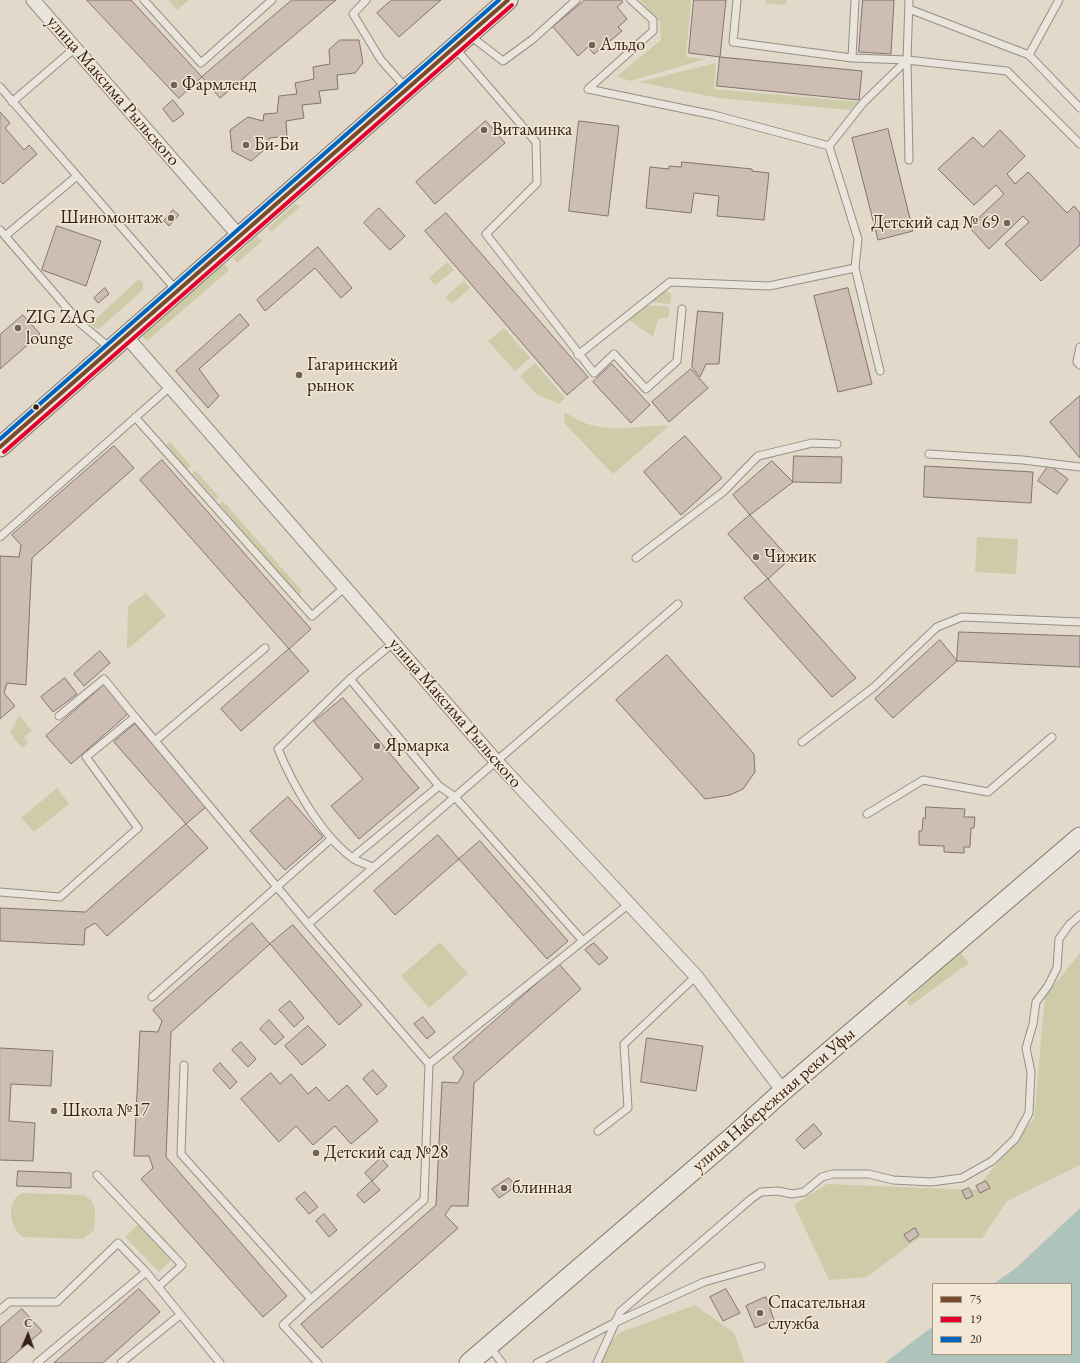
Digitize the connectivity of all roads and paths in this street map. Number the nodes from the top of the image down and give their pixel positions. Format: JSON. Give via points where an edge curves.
{"nodes":[{"id":1,"x":34,"y":0,"type":"edge"},
{"id":2,"x":144,"y":0,"type":"edge"},
{"id":3,"x":272,"y":0,"type":"edge"},
{"id":4,"x":366,"y":0,"type":"edge"},
{"id":5,"x":508,"y":0,"type":"edge"},
{"id":6,"x":576,"y":0,"type":"edge"},
{"id":7,"x":631,"y":0,"type":"edge"},
{"id":8,"x":737,"y":0,"type":"edge"},
{"id":9,"x":855,"y":0,"type":"edge"},
{"id":10,"x":909,"y":0,"type":"edge"},
{"id":11,"x":1059,"y":0,"type":"edge"},
{"id":12,"x":909,"y":9,"type":"junction"},
{"id":13,"x":468,"y":35,"type":"junction"},
{"id":14,"x":454,"y":47,"type":"junction"},
{"id":15,"x":75,"y":48,"type":"junction"},
{"id":16,"x":1028,"y":55,"type":"junction"},
{"id":17,"x":852,"y":58,"type":"junction"},
{"id":18,"x":907,"y":60,"type":"junction"},
{"id":19,"x":0,"y":88,"type":"edge"},
{"id":20,"x":406,"y":89,"type":"junction"},
{"id":21,"x":12,"y":102,"type":"junction"},
{"id":22,"x":1080,"y":108,"type":"edge"},
{"id":23,"x":1080,"y":144,"type":"edge"},
{"id":24,"x":829,"y":146,"type":"junction"},
{"id":25,"x":910,"y":160,"type":"dead end"},
{"id":26,"x":77,"y":176,"type":"junction"},
{"id":27,"x":2,"y":233,"type":"edge"},
{"id":28,"x":240,"y":237,"type":"junction"},
{"id":29,"x":855,"y":268,"type":"junction"},
{"id":30,"x":177,"y":291,"type":"junction"},
{"id":31,"x":682,"y":308,"type":"dead end"},
{"id":32,"x":126,"y":336,"type":"junction"},
{"id":33,"x":1080,"y":347,"type":"edge"},
{"id":34,"x":111,"y":349,"type":"junction"},
{"id":35,"x":578,"y":355,"type":"junction"},
{"id":36,"x":1080,"y":365,"type":"edge"},
{"id":37,"x":880,"y":371,"type":"dead end"},
{"id":38,"x":171,"y":386,"type":"junction"},
{"id":39,"x":135,"y":417,"type":"junction"},
{"id":40,"x":837,"y":444,"type":"dead end"},
{"id":41,"x":0,"y":447,"type":"edge"},
{"id":42,"x":929,"y":454,"type":"dead end"},
{"id":43,"x":1080,"y":467,"type":"edge"},
{"id":44,"x":0,"y":537,"type":"edge"},
{"id":45,"x":636,"y":558,"type":"dead end"},
{"id":46,"x":344,"y":587,"type":"junction"},
{"id":47,"x":678,"y":604,"type":"dead end"},
{"id":48,"x":1080,"y":622,"type":"edge"},
{"id":49,"x":393,"y":643,"type":"junction"},
{"id":50,"x":265,"y":648,"type":"dead end"},
{"id":51,"x":350,"y":679,"type":"junction"},
{"id":52,"x":59,"y":716,"type":"dead end"},
{"id":53,"x":135,"y":717,"type":"junction"},
{"id":54,"x":1052,"y":737,"type":"dead end"},
{"id":55,"x":156,"y":740,"type":"junction"},
{"id":56,"x":802,"y":742,"type":"dead end"},
{"id":57,"x":496,"y":761,"type":"junction"},
{"id":58,"x":439,"y":786,"type":"junction"},
{"id":59,"x":455,"y":798,"type":"junction"},
{"id":60,"x":867,"y":814,"type":"dead end"},
{"id":61,"x":1080,"y":837,"type":"edge"},
{"id":62,"x":331,"y":839,"type":"junction"},
{"id":63,"x":352,"y":858,"type":"junction"},
{"id":64,"x":373,"y":867,"type":"junction"},
{"id":65,"x":276,"y":886,"type":"junction"},
{"id":66,"x":0,"y":892,"type":"edge"},
{"id":67,"x":629,"y":904,"type":"junction"},
{"id":68,"x":1080,"y":915,"type":"edge"},
{"id":69,"x":308,"y":924,"type":"junction"},
{"id":70,"x":583,"y":941,"type":"junction"},
{"id":71,"x":696,"y":976,"type":"junction"},
{"id":72,"x":152,"y":997,"type":"dead end"},
{"id":73,"x":428,"y":1064,"type":"junction"},
{"id":74,"x":184,"y":1065,"type":"dead end"},
{"id":75,"x":782,"y":1091,"type":"junction"},
{"id":76,"x":598,"y":1131,"type":"dead end"},
{"id":77,"x":97,"y":1175,"type":"dead end"},
{"id":78,"x":761,"y":1266,"type":"dead end"},
{"id":79,"x":146,"y":1272,"type":"junction"},
{"id":80,"x":158,"y":1287,"type":"junction"},
{"id":81,"x":311,"y":1299,"type":"junction"},
{"id":82,"x":0,"y":1310,"type":"edge"},
{"id":83,"x":180,"y":1315,"type":"junction"},
{"id":84,"x":614,"y":1323,"type":"junction"},
{"id":85,"x":489,"y":1346,"type":"junction"},
{"id":86,"x":36,"y":1363,"type":"edge"},
{"id":87,"x":121,"y":1363,"type":"edge"},
{"id":88,"x":220,"y":1363,"type":"edge"},
{"id":89,"x":318,"y":1363,"type":"edge"},
{"id":90,"x":469,"y":1363,"type":"edge"},
{"id":91,"x":502,"y":1363,"type":"edge"},
{"id":92,"x":537,"y":1363,"type":"edge"},
{"id":93,"x":597,"y":1363,"type":"edge"}],
"edges":[{"from":1,"to":15,"type":"street","name":"улица Максима Рыльского"},
{"from":2,"to":3,"type":"lane","via":[[201,63]]},
{"from":4,"to":20,"type":"lane","via":[[353,14],[381,60]]},
{"from":5,"to":13,"type":"street"},
{"from":6,"to":13,"type":"lane","via":[[533,39],[503,61]]},
{"from":7,"to":24,"type":"lane","via":[[653,20],[653,31],[588,88],[714,115]]},
{"from":8,"to":17,"type":"lane","via":[[733,42]]},
{"from":9,"to":17,"type":"lane"},
{"from":10,"to":12,"type":"lane"},
{"from":11,"to":16,"type":"lane"},
{"from":12,"to":16,"type":"lane"},
{"from":12,"to":18,"type":"lane"},
{"from":13,"to":14,"type":"street"},
{"from":14,"to":20,"type":"street"},
{"from":14,"to":35,"type":"lane","via":[[536,142],[537,183],[486,234]]},
{"from":15,"to":21,"type":"lane"},
{"from":15,"to":28,"type":"street","name":"улица Максима Рыльского"},
{"from":16,"to":22,"type":"lane"},
{"from":17,"to":18,"type":"lane"},
{"from":18,"to":23,"type":"lane","via":[[1007,72]]},
{"from":18,"to":24,"type":"lane","via":[[863,103]]},
{"from":18,"to":25,"type":"lane"},
{"from":19,"to":21,"type":"lane"},
{"from":20,"to":28,"type":"street"},
{"from":21,"to":26,"type":"lane"},
{"from":24,"to":29,"type":"lane","via":[[858,239]]},
{"from":26,"to":27,"type":"lane"},
{"from":26,"to":30,"type":"lane"},
{"from":27,"to":34,"type":"lane","via":[[80,324]]},
{"from":28,"to":30,"type":"street"},
{"from":29,"to":35,"type":"lane","via":[[769,286],[670,282]]},
{"from":29,"to":37,"type":"lane"},
{"from":30,"to":32,"type":"street"},
{"from":31,"to":35,"type":"lane","via":[[677,361],[646,389],[614,354],[594,373]]},
{"from":32,"to":34,"type":"street"},
{"from":32,"to":38,"type":"street","name":"улица Максима Рыльского"},
{"from":33,"to":36,"type":"lane","via":[[1077,362]]},
{"from":34,"to":41,"type":"street"},
{"from":38,"to":39,"type":"lane"},
{"from":38,"to":46,"type":"street","name":"улица Максима Рыльского"},
{"from":39,"to":44,"type":"lane"},
{"from":39,"to":46,"type":"lane","via":[[312,616]]},
{"from":40,"to":45,"type":"lane","via":[[812,443],[758,456],[724,492]]},
{"from":42,"to":43,"type":"lane","via":[[1023,460]]},
{"from":46,"to":49,"type":"street","name":"улица Максима Рыльского"},
{"from":47,"to":57,"type":"lane"},
{"from":48,"to":56,"type":"lane","via":[[962,617],[936,627],[874,686]]},
{"from":49,"to":51,"type":"lane"},
{"from":49,"to":57,"type":"street","name":"улица Максима Рыльского"},
{"from":50,"to":55,"type":"lane"},
{"from":51,"to":58,"type":"lane"},
{"from":51,"to":62,"type":"lane","via":[[278,749],[316,819]]},
{"from":52,"to":53,"type":"lane","via":[[104,679]]},
{"from":53,"to":55,"type":"lane"},
{"from":53,"to":66,"type":"lane","via":[[86,757],[138,828],[60,897]]},
{"from":54,"to":60,"type":"lane","via":[[988,792],[923,780]]},
{"from":55,"to":65,"type":"lane"},
{"from":57,"to":59,"type":"lane"},
{"from":57,"to":67,"type":"street","name":"улица Максима Рыльского"},
{"from":58,"to":59,"type":"lane"},
{"from":58,"to":63,"type":"lane"},
{"from":59,"to":64,"type":"lane"},
{"from":59,"to":70,"type":"lane"},
{"from":61,"to":75,"type":"street","name":"улица Набережная реки Уфы"},
{"from":62,"to":63,"type":"lane"},
{"from":62,"to":65,"type":"lane"},
{"from":63,"to":64,"type":"lane"},
{"from":64,"to":69,"type":"lane"},
{"from":65,"to":69,"type":"lane"},
{"from":65,"to":72,"type":"lane"},
{"from":67,"to":70,"type":"lane"},
{"from":67,"to":71,"type":"street","name":"улица Максима Рыльского"},
{"from":68,"to":84,"type":"lane","via":[[1068,925],[1059,939],[1057,968],[1036,1002],[1026,1048],[1031,1072],[1029,1113],[1015,1138],[992,1161],[962,1178],[931,1182],[893,1180],[869,1174],[834,1174],[822,1177],[804,1192],[761,1192],[633,1300],[620,1312]]},
{"from":69,"to":73,"type":"lane"},
{"from":70,"to":73,"type":"lane"},
{"from":71,"to":75,"type":"street","name":"улица Максима Рыльского"},
{"from":71,"to":76,"type":"lane","via":[[624,1044],[628,1108]]},
{"from":73,"to":81,"type":"lane","via":[[430,1076],[424,1200]]},
{"from":74,"to":81,"type":"lane","via":[[181,1154]]},
{"from":75,"to":85,"type":"street","name":"улица Набережная реки Уфы"},
{"from":77,"to":80,"type":"lane","via":[[182,1265]]},
{"from":78,"to":84,"type":"lane","via":[[704,1282]]},
{"from":79,"to":80,"type":"lane"},
{"from":79,"to":82,"type":"lane","via":[[118,1243],[57,1302],[9,1302]]},
{"from":79,"to":86,"type":"lane"},
{"from":80,"to":83,"type":"lane"},
{"from":81,"to":89,"type":"lane","via":[[283,1325]]},
{"from":83,"to":87,"type":"lane"},
{"from":83,"to":88,"type":"lane"},
{"from":84,"to":92,"type":"lane"},
{"from":84,"to":93,"type":"lane"},
{"from":85,"to":90,"type":"street","name":"улица Набережная реки Уфы"},
{"from":85,"to":91,"type":"lane"}]}
